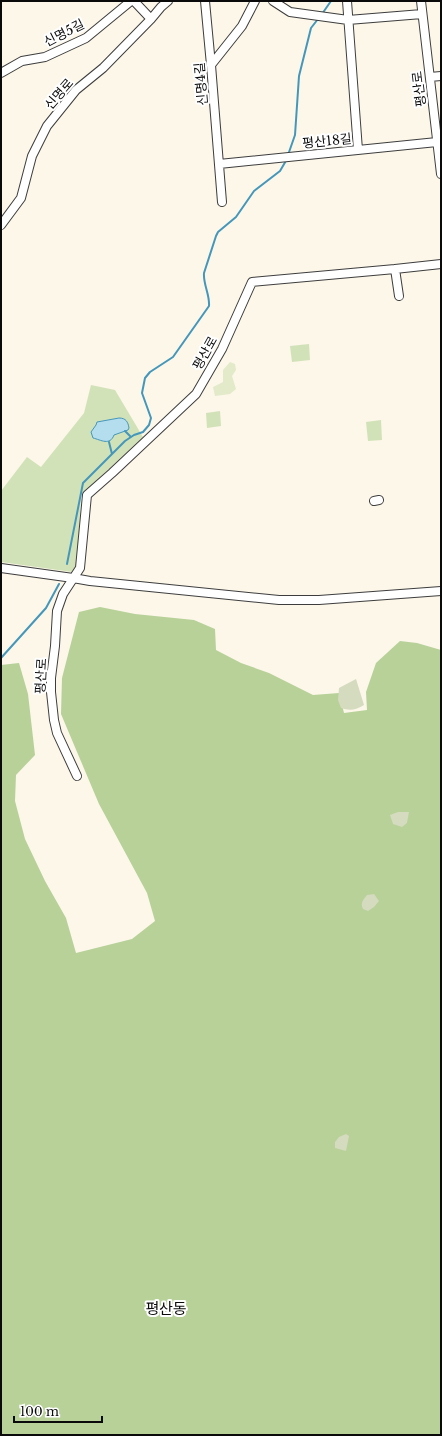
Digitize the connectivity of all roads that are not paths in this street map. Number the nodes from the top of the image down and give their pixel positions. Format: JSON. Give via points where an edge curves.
{"nodes":[{"id":1,"x":133,"y":1,"type":"edge"},
{"id":2,"x":168,"y":1,"type":"edge"},
{"id":3,"x":205,"y":1,"type":"edge"},
{"id":4,"x":255,"y":1,"type":"edge"},
{"id":5,"x":273,"y":1,"type":"edge"},
{"id":6,"x":347,"y":1,"type":"edge"},
{"id":7,"x":421,"y":1,"type":"edge"},
{"id":8,"x":422,"y":14,"type":"junction"},
{"id":9,"x":151,"y":19,"type":"junction"},
{"id":10,"x":348,"y":20,"type":"junction"},
{"id":11,"x":211,"y":65,"type":"junction"},
{"id":12,"x":1,"y":73,"type":"edge"},
{"id":13,"x":441,"y":76,"type":"edge"},
{"id":14,"x":430,"y":77,"type":"junction"},
{"id":15,"x":439,"y":139,"type":"edge"},
{"id":16,"x":358,"y":150,"type":"junction"},
{"id":17,"x":219,"y":164,"type":"junction"},
{"id":18,"x":441,"y":174,"type":"edge"},
{"id":19,"x":222,"y":202,"type":"dead end"},
{"id":20,"x":1,"y":225,"type":"edge"},
{"id":21,"x":441,"y":264,"type":"edge"},
{"id":22,"x":394,"y":270,"type":"junction"},
{"id":23,"x":399,"y":296,"type":"dead end"},
{"id":24,"x":1,"y":568,"type":"edge"},
{"id":25,"x":73,"y":578,"type":"junction"},
{"id":26,"x":441,"y":591,"type":"edge"},
{"id":27,"x":77,"y":776,"type":"dead end"}],
"edges":[{"from":1,"to":9,"type":"street","name":"신명5길"},
{"from":1,"to":12,"type":"street","name":"신명5길","via":[[86,38],[44,57],[22,61]]},
{"from":2,"to":9,"type":"street","name":"신명로"},
{"from":3,"to":11,"type":"street","name":"신명4길"},
{"from":4,"to":11,"type":"street","via":[[242,26]]},
{"from":5,"to":10,"type":"street","via":[[290,12]]},
{"from":6,"to":10,"type":"street"},
{"from":7,"to":8,"type":"street","name":"평산로"},
{"from":8,"to":10,"type":"street"},
{"from":8,"to":14,"type":"street","name":"평산로"},
{"from":9,"to":20,"type":"street","name":"신명로","via":[[103,68],[76,90],[47,126],[32,156],[21,198]]},
{"from":10,"to":16,"type":"street"},
{"from":11,"to":17,"type":"street","name":"신명4길"},
{"from":13,"to":14,"type":"street"},
{"from":14,"to":15,"type":"street","name":"평산로"},
{"from":15,"to":16,"type":"street","name":"평산18길"},
{"from":15,"to":18,"type":"street","name":"평산로"},
{"from":16,"to":17,"type":"street","name":"평산18길"},
{"from":17,"to":19,"type":"street","name":"신명4길"},
{"from":21,"to":22,"type":"street","name":"평산로"},
{"from":22,"to":23,"type":"street"},
{"from":22,"to":25,"type":"street","name":"평산로","via":[[252,282],[222,349],[196,394],[87,495],[80,568]]},
{"from":24,"to":25,"type":"street"},
{"from":25,"to":26,"type":"street","via":[[90,582],[279,600],[319,600]]},
{"from":25,"to":27,"type":"street","name":"평산로","via":[[62,594],[57,611],[56,646],[50,692],[57,733]]}]}
